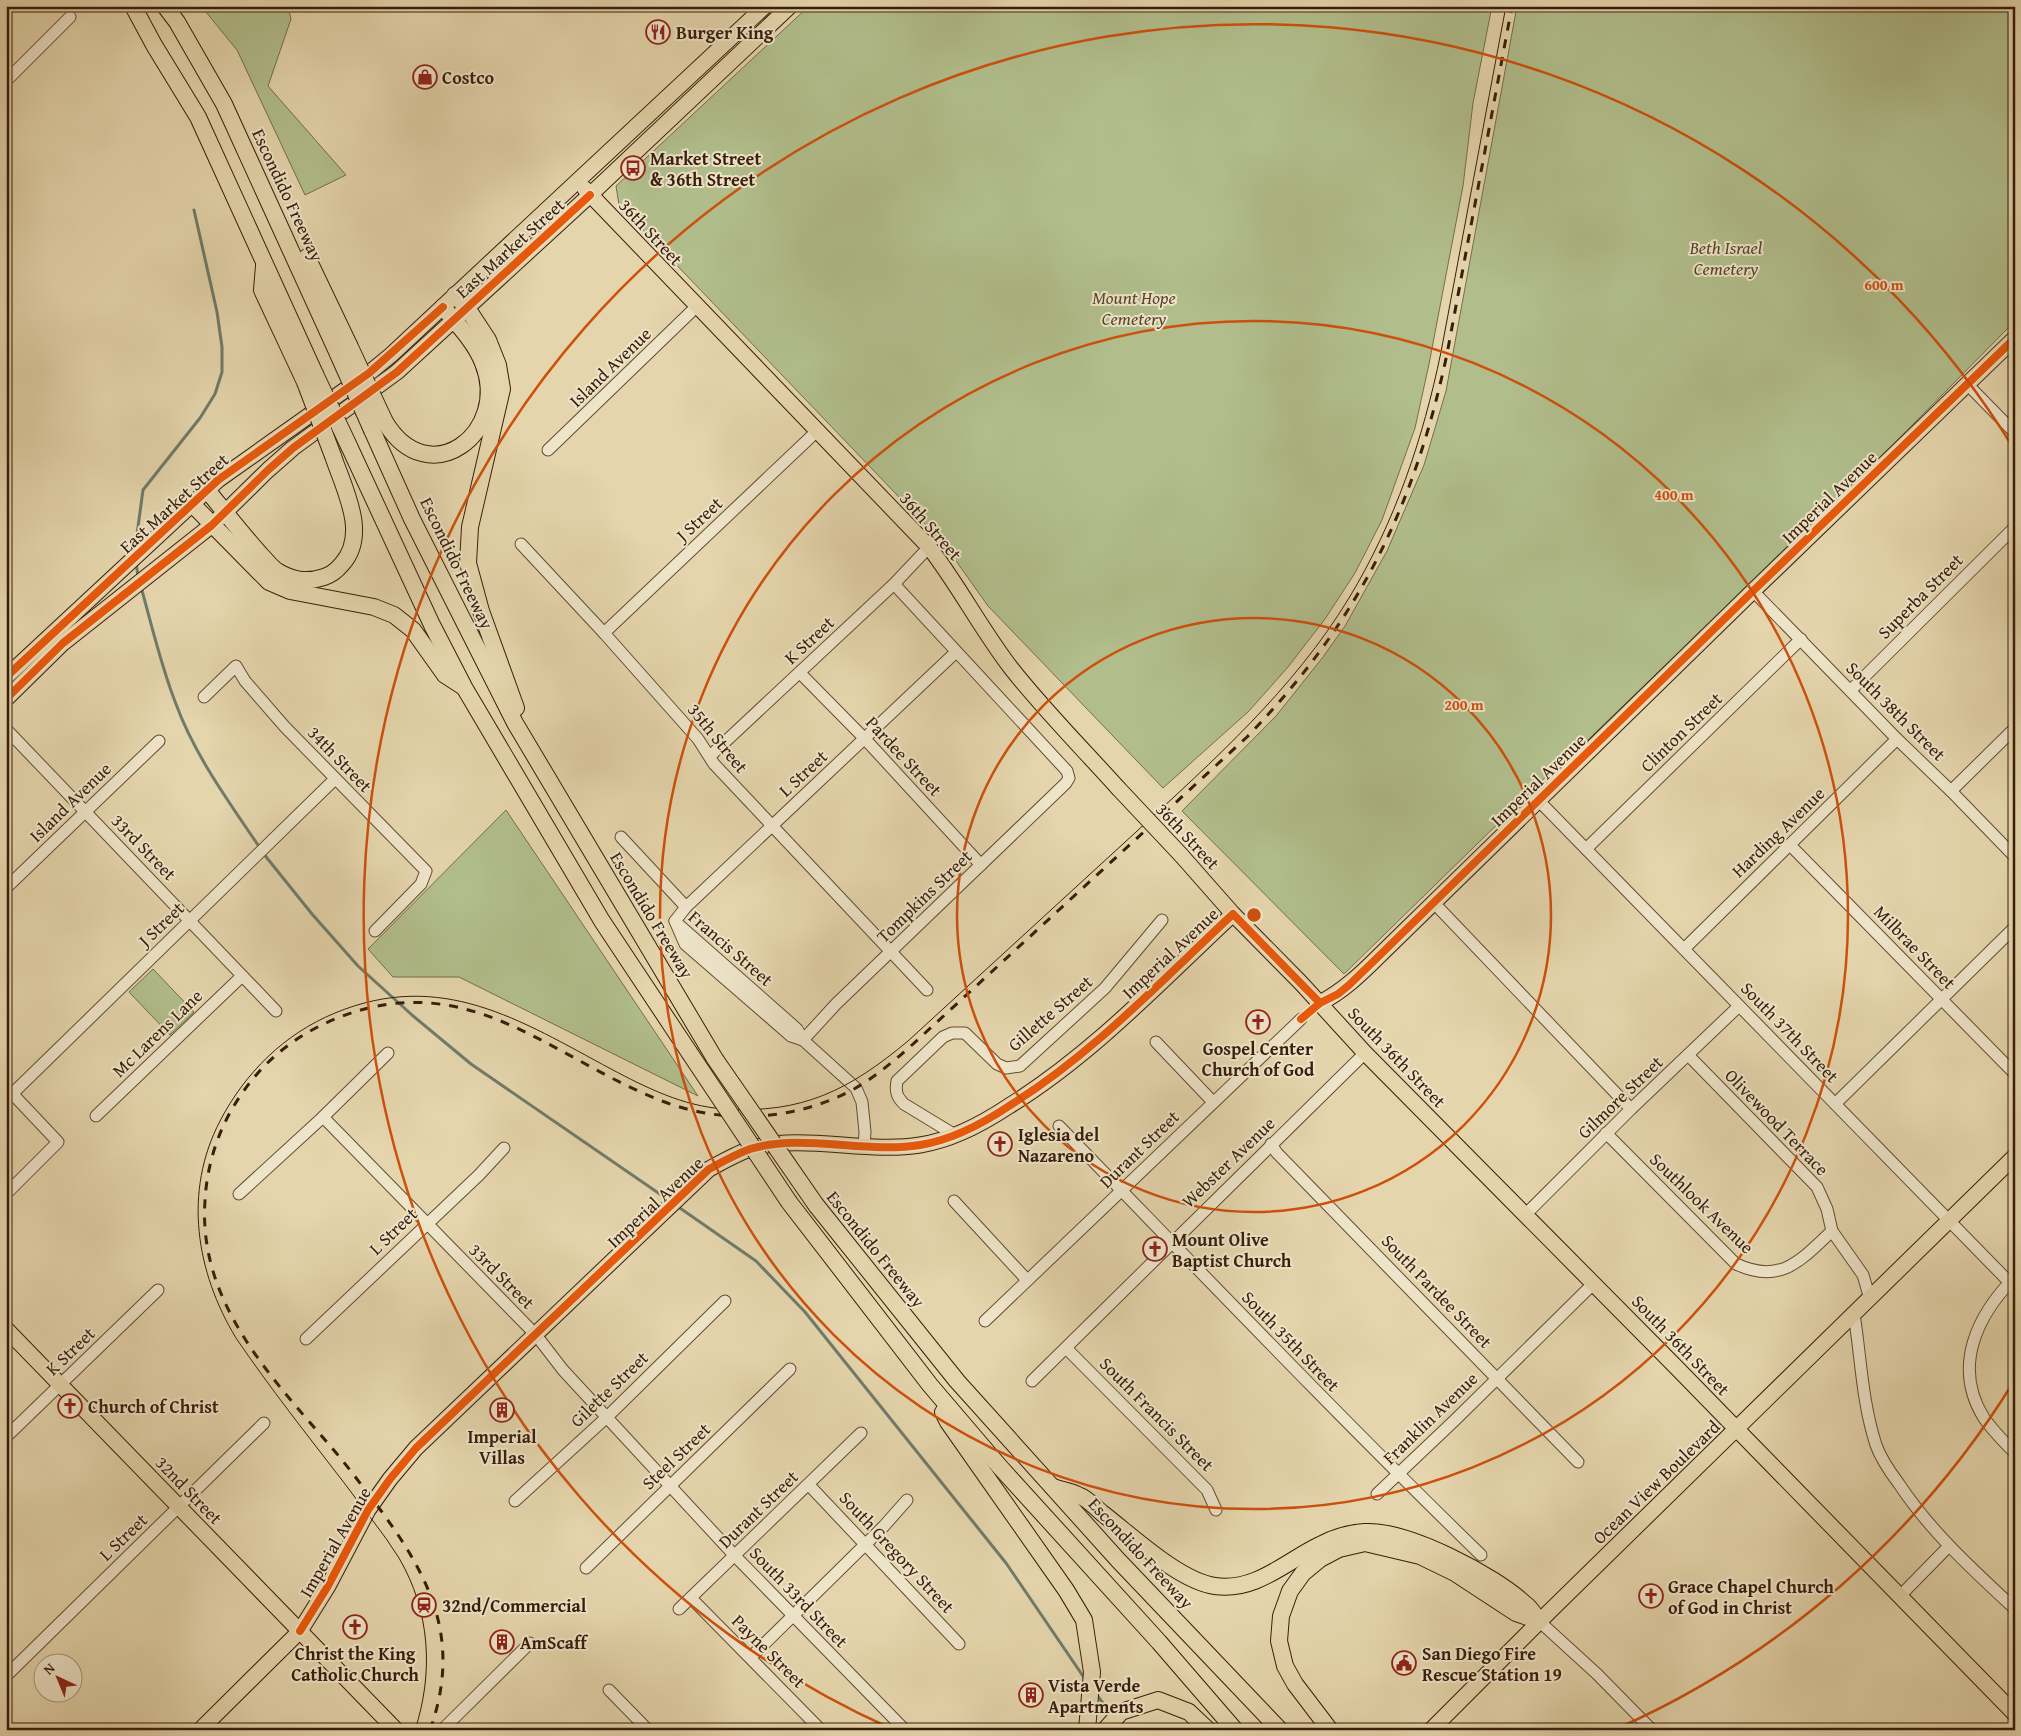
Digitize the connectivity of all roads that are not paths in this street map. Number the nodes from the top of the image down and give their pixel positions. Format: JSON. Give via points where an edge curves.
{"nodes":[{"id":1,"x":122,"y":6,"type":"edge"},
{"id":2,"x":133,"y":6,"type":"edge"},
{"id":3,"x":165,"y":6,"type":"edge"},
{"id":4,"x":765,"y":6,"type":"edge"},
{"id":5,"x":790,"y":6,"type":"edge"},
{"id":6,"x":70,"y":17,"type":"dead end"},
{"id":7,"x":154,"y":44,"type":"junction"},
{"id":8,"x":6,"y":81,"type":"edge"},
{"id":9,"x":577,"y":181,"type":"junction"},
{"id":10,"x":590,"y":196,"type":"junction"},
{"id":11,"x":461,"y":301,"type":"junction"},
{"id":12,"x":443,"y":307,"type":"junction"},
{"id":13,"x":696,"y":307,"type":"junction"},
{"id":14,"x":454,"y":320,"type":"junction"},
{"id":15,"x":2015,"y":338,"type":"edge"},
{"id":16,"x":310,"y":378,"type":"junction"},
{"id":17,"x":1968,"y":384,"type":"junction"},
{"id":18,"x":379,"y":426,"type":"junction"},
{"id":19,"x":817,"y":431,"type":"junction"},
{"id":20,"x":2015,"y":433,"type":"edge"},
{"id":21,"x":548,"y":450,"type":"dead end"},
{"id":22,"x":207,"y":490,"type":"junction"},
{"id":23,"x":192,"y":504,"type":"junction"},
{"id":24,"x":225,"y":512,"type":"junction"},
{"id":25,"x":212,"y":525,"type":"junction"},
{"id":26,"x":2015,"y":527,"type":"edge"},
{"id":27,"x":521,"y":544,"type":"dead end"},
{"id":28,"x":929,"y":547,"type":"junction"},
{"id":29,"x":894,"y":584,"type":"junction"},
{"id":30,"x":1753,"y":591,"type":"junction"},
{"id":31,"x":604,"y":633,"type":"junction"},
{"id":32,"x":1801,"y":640,"type":"junction"},
{"id":33,"x":956,"y":652,"type":"junction"},
{"id":34,"x":800,"y":672,"type":"junction"},
{"id":35,"x":6,"y":677,"type":"edge"},
{"id":36,"x":464,"y":687,"type":"junction"},
{"id":37,"x":1850,"y":690,"type":"junction"},
{"id":38,"x":204,"y":697,"type":"dead end"},
{"id":39,"x":6,"y":699,"type":"edge"},
{"id":40,"x":2015,"y":728,"type":"edge"},
{"id":41,"x":6,"y":729,"type":"edge"},
{"id":42,"x":865,"y":739,"type":"junction"},
{"id":43,"x":1897,"y":739,"type":"junction"},
{"id":44,"x":159,"y":741,"type":"dead end"},
{"id":45,"x":710,"y":756,"type":"junction"},
{"id":46,"x":535,"y":759,"type":"junction"},
{"id":47,"x":335,"y":779,"type":"junction"},
{"id":48,"x":1951,"y":791,"type":"junction"},
{"id":49,"x":1539,"y":801,"type":"junction"},
{"id":50,"x":86,"y":811,"type":"junction"},
{"id":51,"x":771,"y":826,"type":"junction"},
{"id":52,"x":621,"y":837,"type":"dead end"},
{"id":53,"x":1790,"y":845,"type":"junction"},
{"id":54,"x":1586,"y":849,"type":"junction"},
{"id":55,"x":2015,"y":857,"type":"edge"},
{"id":56,"x":981,"y":865,"type":"junction"},
{"id":57,"x":6,"y":888,"type":"edge"},
{"id":58,"x":1434,"y":903,"type":"junction"},
{"id":59,"x":686,"y":907,"type":"junction"},
{"id":60,"x":1233,"y":914,"type":"junction"},
{"id":61,"x":1162,"y":920,"type":"dead end"},
{"id":62,"x":190,"y":921,"type":"junction"},
{"id":63,"x":674,"y":921,"type":"joint"},
{"id":64,"x":2015,"y":927,"type":"edge"},
{"id":65,"x":375,"y":931,"type":"dead end"},
{"id":66,"x":1684,"y":949,"type":"junction"},
{"id":67,"x":890,"y":952,"type":"junction"},
{"id":68,"x":242,"y":976,"type":"junction"},
{"id":69,"x":927,"y":990,"type":"dead end"},
{"id":70,"x":1942,"y":1000,"type":"junction"},
{"id":71,"x":1320,"y":1003,"type":"junction"},
{"id":72,"x":1739,"y":1006,"type":"junction"},
{"id":73,"x":276,"y":1011,"type":"dead end"},
{"id":74,"x":1301,"y":1019,"type":"dead end"},
{"id":75,"x":803,"y":1040,"type":"junction"},
{"id":76,"x":1156,"y":1042,"type":"dead end"},
{"id":77,"x":388,"y":1053,"type":"dead end"},
{"id":78,"x":1365,"y":1053,"type":"junction"},
{"id":79,"x":1688,"y":1055,"type":"junction"},
{"id":80,"x":2015,"y":1074,"type":"edge"},
{"id":81,"x":9,"y":1091,"type":"edge"},
{"id":82,"x":1213,"y":1102,"type":"junction"},
{"id":83,"x":1835,"y":1104,"type":"junction"},
{"id":84,"x":1631,"y":1109,"type":"junction"},
{"id":85,"x":96,"y":1116,"type":"dead end"},
{"id":86,"x":323,"y":1117,"type":"junction"},
{"id":87,"x":1059,"y":1126,"type":"dead end"},
{"id":88,"x":1606,"y":1134,"type":"junction"},
{"id":89,"x":955,"y":1135,"type":"junction"},
{"id":90,"x":1271,"y":1144,"type":"junction"},
{"id":91,"x":504,"y":1148,"type":"dead end"},
{"id":92,"x":864,"y":1148,"type":"junction"},
{"id":93,"x":2015,"y":1156,"type":"edge"},
{"id":94,"x":1122,"y":1191,"type":"junction"},
{"id":95,"x":6,"y":1194,"type":"edge"},
{"id":96,"x":239,"y":1194,"type":"dead end"},
{"id":97,"x":954,"y":1201,"type":"dead end"},
{"id":98,"x":1526,"y":1214,"type":"junction"},
{"id":99,"x":1950,"y":1220,"type":"junction"},
{"id":100,"x":426,"y":1224,"type":"junction"},
{"id":101,"x":1832,"y":1231,"type":"junction"},
{"id":102,"x":1170,"y":1242,"type":"junction"},
{"id":103,"x":1027,"y":1280,"type":"junction"},
{"id":104,"x":1594,"y":1283,"type":"junction"},
{"id":105,"x":2013,"y":1283,"type":"edge"},
{"id":106,"x":158,"y":1290,"type":"dead end"},
{"id":107,"x":1870,"y":1298,"type":"junction"},
{"id":108,"x":725,"y":1301,"type":"dead end"},
{"id":109,"x":1854,"y":1314,"type":"junction"},
{"id":110,"x":985,"y":1321,"type":"dead end"},
{"id":111,"x":6,"y":1329,"type":"edge"},
{"id":112,"x":536,"y":1335,"type":"junction"},
{"id":113,"x":306,"y":1339,"type":"dead end"},
{"id":114,"x":1066,"y":1348,"type":"junction"},
{"id":115,"x":790,"y":1369,"type":"dead end"},
{"id":116,"x":1497,"y":1378,"type":"junction"},
{"id":117,"x":1032,"y":1381,"type":"dead end"},
{"id":118,"x":60,"y":1385,"type":"junction"},
{"id":119,"x":930,"y":1385,"type":"junction"},
{"id":120,"x":607,"y":1417,"type":"junction"},
{"id":121,"x":264,"y":1423,"type":"dead end"},
{"id":122,"x":1737,"y":1430,"type":"junction"},
{"id":123,"x":861,"y":1433,"type":"dead end"},
{"id":124,"x":6,"y":1437,"type":"edge"},
{"id":125,"x":2015,"y":1453,"type":"edge"},
{"id":126,"x":1578,"y":1462,"type":"dead end"},
{"id":127,"x":1398,"y":1474,"type":"junction"},
{"id":128,"x":808,"y":1485,"type":"junction"},
{"id":129,"x":671,"y":1486,"type":"junction"},
{"id":130,"x":1053,"y":1487,"type":"junction"},
{"id":131,"x":1377,"y":1494,"type":"dead end"},
{"id":132,"x":907,"y":1500,"type":"dead end"},
{"id":133,"x":515,"y":1501,"type":"dead end"},
{"id":134,"x":179,"y":1507,"type":"junction"},
{"id":135,"x":1216,"y":1510,"type":"dead end"},
{"id":136,"x":866,"y":1544,"type":"junction"},
{"id":137,"x":1949,"y":1546,"type":"junction"},
{"id":138,"x":1482,"y":1555,"type":"dead end"},
{"id":139,"x":735,"y":1556,"type":"junction"},
{"id":140,"x":586,"y":1568,"type":"dead end"},
{"id":141,"x":1900,"y":1596,"type":"junction"},
{"id":142,"x":691,"y":1598,"type":"junction"},
{"id":143,"x":679,"y":1609,"type":"dead end"},
{"id":144,"x":2015,"y":1609,"type":"edge"},
{"id":145,"x":792,"y":1615,"type":"junction"},
{"id":146,"x":1539,"y":1621,"type":"junction"},
{"id":147,"x":300,"y":1631,"type":"junction"},
{"id":148,"x":530,"y":1642,"type":"dead end"},
{"id":149,"x":959,"y":1644,"type":"dead end"},
{"id":150,"x":750,"y":1657,"type":"junction"},
{"id":151,"x":6,"y":1676,"type":"edge"},
{"id":152,"x":609,"y":1690,"type":"dead end"},
{"id":153,"x":2015,"y":1714,"type":"edge"},
{"id":154,"x":1088,"y":1724,"type":"edge"},
{"id":155,"x":1648,"y":1728,"type":"edge"},
{"id":156,"x":200,"y":1730,"type":"edge"},
{"id":157,"x":396,"y":1730,"type":"edge"},
{"id":158,"x":442,"y":1730,"type":"edge"},
{"id":159,"x":648,"y":1730,"type":"edge"},
{"id":160,"x":821,"y":1730,"type":"edge"},
{"id":161,"x":905,"y":1730,"type":"edge"},
{"id":162,"x":1105,"y":1730,"type":"edge"},
{"id":163,"x":1208,"y":1730,"type":"edge"},
{"id":164,"x":1235,"y":1730,"type":"edge"},
{"id":165,"x":1280,"y":1730,"type":"edge"},
{"id":166,"x":1330,"y":1730,"type":"edge"},
{"id":167,"x":1431,"y":1730,"type":"edge"}],
"edges":[{"from":1,"to":7,"type":"highway"},
{"from":2,"to":7,"type":"highway"},
{"from":3,"to":18,"type":"highway","name":"Escondido Freeway","bridge":true,"via":[[224,104]]},
{"from":4,"to":9,"type":"main road","name":"East Market Street"},
{"from":5,"to":10,"type":"main road","name":"East Market Street"},
{"from":6,"to":8,"type":"street"},
{"from":7,"to":16,"type":"highway","via":[[198,117],[264,266],[262,290]]},
{"from":9,"to":10,"type":"main road","name":"36th Street"},
{"from":9,"to":11,"type":"main road","name":"East Market Street"},
{"from":10,"to":11,"type":"main road","name":"East Market Street"},
{"from":10,"to":13,"type":"main road","name":"36th Street"},
{"from":11,"to":12,"type":"main road","name":"East Market Street"},
{"from":11,"to":14,"type":"main road","name":"East Market Street"},
{"from":11,"to":46,"type":"highway","via":[[488,340],[498,365],[502,390],[470,527],[468,563],[481,611]]},
{"from":12,"to":14,"type":"highway"},
{"from":12,"to":22,"type":"main road","name":"East Market Street","via":[[369,373]]},
{"from":13,"to":19,"type":"main road","name":"36th Street"},
{"from":13,"to":21,"type":"street","name":"Island Avenue"},
{"from":14,"to":18,"type":"highway","via":[[484,365],[488,401],[478,430],[466,443],[450,452],[433,454],[420,453],[405,446]]},
{"from":14,"to":24,"type":"main road","name":"East Market Street","via":[[397,372],[293,448]]},
{"from":15,"to":17,"type":"main road","name":"Imperial Avenue"},
{"from":16,"to":24,"type":"highway","bridge":true,"via":[[352,515],[355,529],[351,552],[328,576],[305,581],[290,578],[274,570]]},
{"from":16,"to":36,"type":"highway","bridge":true,"via":[[349,446]]},
{"from":17,"to":20,"type":"street"},
{"from":17,"to":30,"type":"main road","name":"Imperial Avenue"},
{"from":18,"to":46,"type":"highway","name":"Escondido Freeway","via":[[421,536]]},
{"from":19,"to":28,"type":"main road","name":"36th Street"},
{"from":19,"to":31,"type":"street","name":"J Street"},
{"from":22,"to":23,"type":"main road","name":"East Market Street"},
{"from":22,"to":24,"type":"highway"},
{"from":23,"to":25,"type":"highway"},
{"from":23,"to":35,"type":"main road","name":"East Market Street"},
{"from":24,"to":25,"type":"main road","name":"East Market Street"},
{"from":25,"to":36,"type":"highway","via":[[260,574],[278,587],[374,607],[394,615],[413,630],[445,675]]},
{"from":25,"to":39,"type":"main road","name":"East Market Street","via":[[63,643]]},
{"from":26,"to":37,"type":"street","name":"Superba Street"},
{"from":27,"to":31,"type":"street","name":"35th Street"},
{"from":28,"to":29,"type":"street","name":"K Street"},
{"from":28,"to":60,"type":"main road","name":"36th Street","bridge":true,"via":[[1011,668]]},
{"from":29,"to":33,"type":"street"},
{"from":29,"to":34,"type":"street","name":"K Street"},
{"from":30,"to":32,"type":"street","name":"South 38th Street"},
{"from":30,"to":49,"type":"main road","name":"Imperial Avenue"},
{"from":31,"to":45,"type":"street","name":"35th Street"},
{"from":32,"to":37,"type":"street","name":"South 38th Street"},
{"from":32,"to":54,"type":"street","name":"Clinton Street"},
{"from":33,"to":42,"type":"street","name":"L Street"},
{"from":33,"to":56,"type":"street","name":"Tompkins Street","via":[[1067,771],[1069,778]]},
{"from":34,"to":42,"type":"street","name":"Pardee Street"},
{"from":34,"to":45,"type":"street","name":"K Street"},
{"from":36,"to":119,"type":"highway","bridge":true,"via":[[602,921],[789,1202]]},
{"from":37,"to":43,"type":"street","name":"South 38th Street"},
{"from":38,"to":47,"type":"street","name":"34th Street","via":[[236,666],[285,727]]},
{"from":40,"to":48,"type":"street"},
{"from":41,"to":50,"type":"street","name":"33rd Street"},
{"from":42,"to":51,"type":"street","name":"L Street"},
{"from":42,"to":56,"type":"street","name":"Pardee Street"},
{"from":43,"to":48,"type":"street","name":"South 38th Street"},
{"from":43,"to":53,"type":"street","name":"Harding Avenue"},
{"from":44,"to":50,"type":"street","name":"Island Avenue"},
{"from":45,"to":51,"type":"street","name":"35th Street"},
{"from":46,"to":130,"type":"highway","name":"Escondido Freeway","bridge":true,"via":[[715,1059],[816,1206],[957,1381]]},
{"from":47,"to":62,"type":"street","name":"J Street"},
{"from":47,"to":65,"type":"street","name":"34th Street","via":[[426,871],[421,884]]},
{"from":48,"to":55,"type":"street","name":"South 38th Street"},
{"from":49,"to":54,"type":"street","name":"South 37th Street"},
{"from":49,"to":58,"type":"main road","name":"Imperial Avenue"},
{"from":50,"to":57,"type":"street","name":"Island Avenue"},
{"from":50,"to":62,"type":"street","name":"33rd Street"},
{"from":51,"to":59,"type":"street","name":"L Street"},
{"from":51,"to":67,"type":"street","name":"35th Street"},
{"from":52,"to":59,"type":"street","name":"Francis Street"},
{"from":53,"to":66,"type":"street","name":"Harding Avenue"},
{"from":53,"to":70,"type":"street","name":"Milbrae Street"},
{"from":54,"to":66,"type":"street","name":"South 37th Street"},
{"from":56,"to":67,"type":"street","name":"Tompkins Street"},
{"from":58,"to":71,"type":"main road","name":"Imperial Avenue","via":[[1350,984]]},
{"from":58,"to":84,"type":"street"},
{"from":59,"to":63,"type":"street","name":"L Street"},
{"from":60,"to":71,"type":"main road","name":"Imperial Avenue"},
{"from":60,"to":89,"type":"main road","name":"Imperial Avenue","via":[[1074,1062],[980,1125]]},
{"from":61,"to":89,"type":"street","name":"Gillette Street","via":[[1105,988],[1020,1066],[1006,1068],[997,1064],[965,1033],[952,1033],[943,1037],[897,1081],[898,1098],[904,1104]]},
{"from":62,"to":68,"type":"street","name":"33rd Street"},
{"from":62,"to":81,"type":"street","name":"J Street"},
{"from":63,"to":75,"type":"street","name":"Francis Street","via":[[685,944],[791,1036]]},
{"from":64,"to":70,"type":"street"},
{"from":66,"to":72,"type":"street","name":"South 37th Street"},
{"from":67,"to":69,"type":"street","name":"35th Street"},
{"from":67,"to":75,"type":"street","name":"Tompkins Street"},
{"from":68,"to":73,"type":"street","name":"33rd Street"},
{"from":68,"to":85,"type":"street","name":"Mc Larens Lane"},
{"from":70,"to":80,"type":"street","name":"Milbrae Street"},
{"from":70,"to":83,"type":"street"},
{"from":71,"to":78,"type":"main road","name":"South 36th Street"},
{"from":72,"to":79,"type":"street","name":"Gilmore Street"},
{"from":72,"to":83,"type":"street","name":"South 37th Street"},
{"from":74,"to":82,"type":"street","name":"Durant Street"},
{"from":75,"to":92,"type":"street","name":"Francis Street","via":[[856,1088],[862,1102]]},
{"from":76,"to":82,"type":"street"},
{"from":77,"to":86,"type":"street"},
{"from":78,"to":90,"type":"street","name":"Webster Avenue"},
{"from":78,"to":98,"type":"main road","name":"South 36th Street"},
{"from":79,"to":84,"type":"street","name":"Gilmore Street"},
{"from":79,"to":101,"type":"street","name":"Olivewood Terrace","via":[[1817,1187]]},
{"from":81,"to":95,"type":"street","via":[[58,1142]]},
{"from":82,"to":94,"type":"street","name":"Durant Street"},
{"from":83,"to":99,"type":"street","name":"South 37th Street"},
{"from":84,"to":88,"type":"street","name":"Gilmore Street"},
{"from":86,"to":96,"type":"street"},
{"from":86,"to":100,"type":"street","name":"33rd Street"},
{"from":87,"to":94,"type":"street","name":"South 35th Street"},
{"from":88,"to":98,"type":"street","name":"Gilmore Street"},
{"from":88,"to":101,"type":"street","name":"Southlook Avenue","via":[[1736,1264],[1752,1272],[1786,1269]]},
{"from":89,"to":92,"type":"main road","name":"Imperial Avenue","via":[[921,1145]]},
{"from":90,"to":102,"type":"street","name":"Webster Avenue"},
{"from":90,"to":116,"type":"street","name":"South Pardee Street"},
{"from":91,"to":100,"type":"street","name":"L Street"},
{"from":92,"to":112,"type":"main road","name":"Imperial Avenue","via":[[769,1145],[749,1149],[709,1170]]},
{"from":93,"to":99,"type":"main road","name":"Ocean View Boulevard"},
{"from":94,"to":102,"type":"street","name":"South 35th Street"},
{"from":94,"to":103,"type":"street","name":"Durant Street"},
{"from":97,"to":103,"type":"street"},
{"from":98,"to":104,"type":"main road","name":"South 36th Street"},
{"from":99,"to":105,"type":"street","name":"South 37th Street"},
{"from":99,"to":107,"type":"main road","name":"Ocean View Boulevard"},
{"from":100,"to":112,"type":"street","name":"33rd Street"},
{"from":100,"to":113,"type":"street","name":"L Street"},
{"from":101,"to":107,"type":"street","name":"Olivewood Terrace","via":[[1863,1275]]},
{"from":102,"to":114,"type":"street","name":"Webster Avenue"},
{"from":102,"to":127,"type":"street","name":"South 35th Street"},
{"from":103,"to":110,"type":"street","name":"Durant Street"},
{"from":104,"to":116,"type":"street","name":"Franklin Avenue"},
{"from":104,"to":122,"type":"main road","name":"South 36th Street"},
{"from":105,"to":125,"type":"street","via":[[1992,1304],[1979,1324],[1972,1346],[1970,1370],[1974,1394],[1983,1416]]},
{"from":106,"to":118,"type":"street","name":"K Street"},
{"from":107,"to":109,"type":"main road","name":"Ocean View Boulevard"},
{"from":108,"to":120,"type":"street","name":"Gilette Street"},
{"from":109,"to":122,"type":"main road","name":"Ocean View Boulevard"},
{"from":109,"to":137,"type":"street","via":[[1865,1403],[1877,1446],[1912,1504]]},
{"from":111,"to":118,"type":"main road","name":"32nd Street"},
{"from":112,"to":120,"type":"street","name":"33rd Street","via":[[550,1355]]},
{"from":112,"to":147,"type":"main road","name":"Imperial Avenue","via":[[416,1448],[390,1479],[368,1510]]},
{"from":114,"to":117,"type":"street","name":"Webster Avenue"},
{"from":114,"to":135,"type":"street","name":"South Francis Street","via":[[1207,1490]]},
{"from":115,"to":129,"type":"street","name":"Steel Street"},
{"from":116,"to":126,"type":"street","name":"South Pardee Street"},
{"from":116,"to":127,"type":"street","name":"Franklin Avenue"},
{"from":118,"to":124,"type":"street","name":"K Street"},
{"from":118,"to":134,"type":"main road","name":"32nd Street"},
{"from":119,"to":154,"type":"highway","via":[[948,1422],[1084,1620],[1092,1672]]},
{"from":119,"to":164,"type":"highway"},
{"from":120,"to":129,"type":"street","name":"33rd Street"},
{"from":120,"to":133,"type":"street","name":"Gilette Street"},
{"from":121,"to":134,"type":"street","name":"L Street"},
{"from":122,"to":141,"type":"main road","name":"South 36th Street"},
{"from":122,"to":146,"type":"main road","name":"Ocean View Boulevard"},
{"from":123,"to":128,"type":"street","name":"Durant Street"},
{"from":127,"to":131,"type":"street","name":"Franklin Avenue"},
{"from":127,"to":138,"type":"street","name":"South 35th Street"},
{"from":128,"to":136,"type":"street","name":"South Gregory Street"},
{"from":128,"to":139,"type":"street","name":"Durant Street"},
{"from":129,"to":139,"type":"street","name":"South 33rd Street"},
{"from":129,"to":140,"type":"street","name":"Steel Street"},
{"from":130,"to":146,"type":"highway","via":[[1080,1495],[1180,1573],[1215,1586],[1244,1585],[1271,1574],[1322,1544],[1367,1532],[1427,1546],[1456,1559],[1526,1604]]},
{"from":130,"to":165,"type":"highway","name":"Escondido Freeway"},
{"from":132,"to":136,"type":"street"},
{"from":134,"to":147,"type":"main road","name":"32nd Street"},
{"from":134,"to":151,"type":"street","name":"L Street"},
{"from":136,"to":145,"type":"street"},
{"from":136,"to":149,"type":"street","name":"South Gregory Street"},
{"from":137,"to":141,"type":"street"},
{"from":137,"to":144,"type":"street"},
{"from":139,"to":142,"type":"street","name":"Durant Street"},
{"from":139,"to":145,"type":"street","name":"South 33rd Street"},
{"from":141,"to":153,"type":"main road","name":"South 36th Street"},
{"from":142,"to":143,"type":"street","name":"Durant Street"},
{"from":142,"to":150,"type":"street","name":"Payne Street"},
{"from":145,"to":150,"type":"street"},
{"from":145,"to":161,"type":"street","name":"South 33rd Street"},
{"from":146,"to":155,"type":"street","via":[[1597,1674]]},
{"from":146,"to":166,"type":"highway","via":[[1516,1613],[1455,1573],[1420,1556],[1365,1543],[1339,1549],[1320,1559],[1290,1591],[1281,1616],[1278,1641],[1285,1666],[1295,1684]]},
{"from":146,"to":167,"type":"main road","name":"Ocean View Boulevard"},
{"from":147,"to":156,"type":"main road","name":"Imperial Avenue"},
{"from":147,"to":157,"type":"main road","name":"32nd Street"},
{"from":148,"to":158,"type":"street"},
{"from":150,"to":160,"type":"street","name":"Payne Street"},
{"from":152,"to":159,"type":"street"},
{"from":162,"to":163,"type":"highway","via":[[1121,1712],[1158,1700],[1189,1712]]}]}
